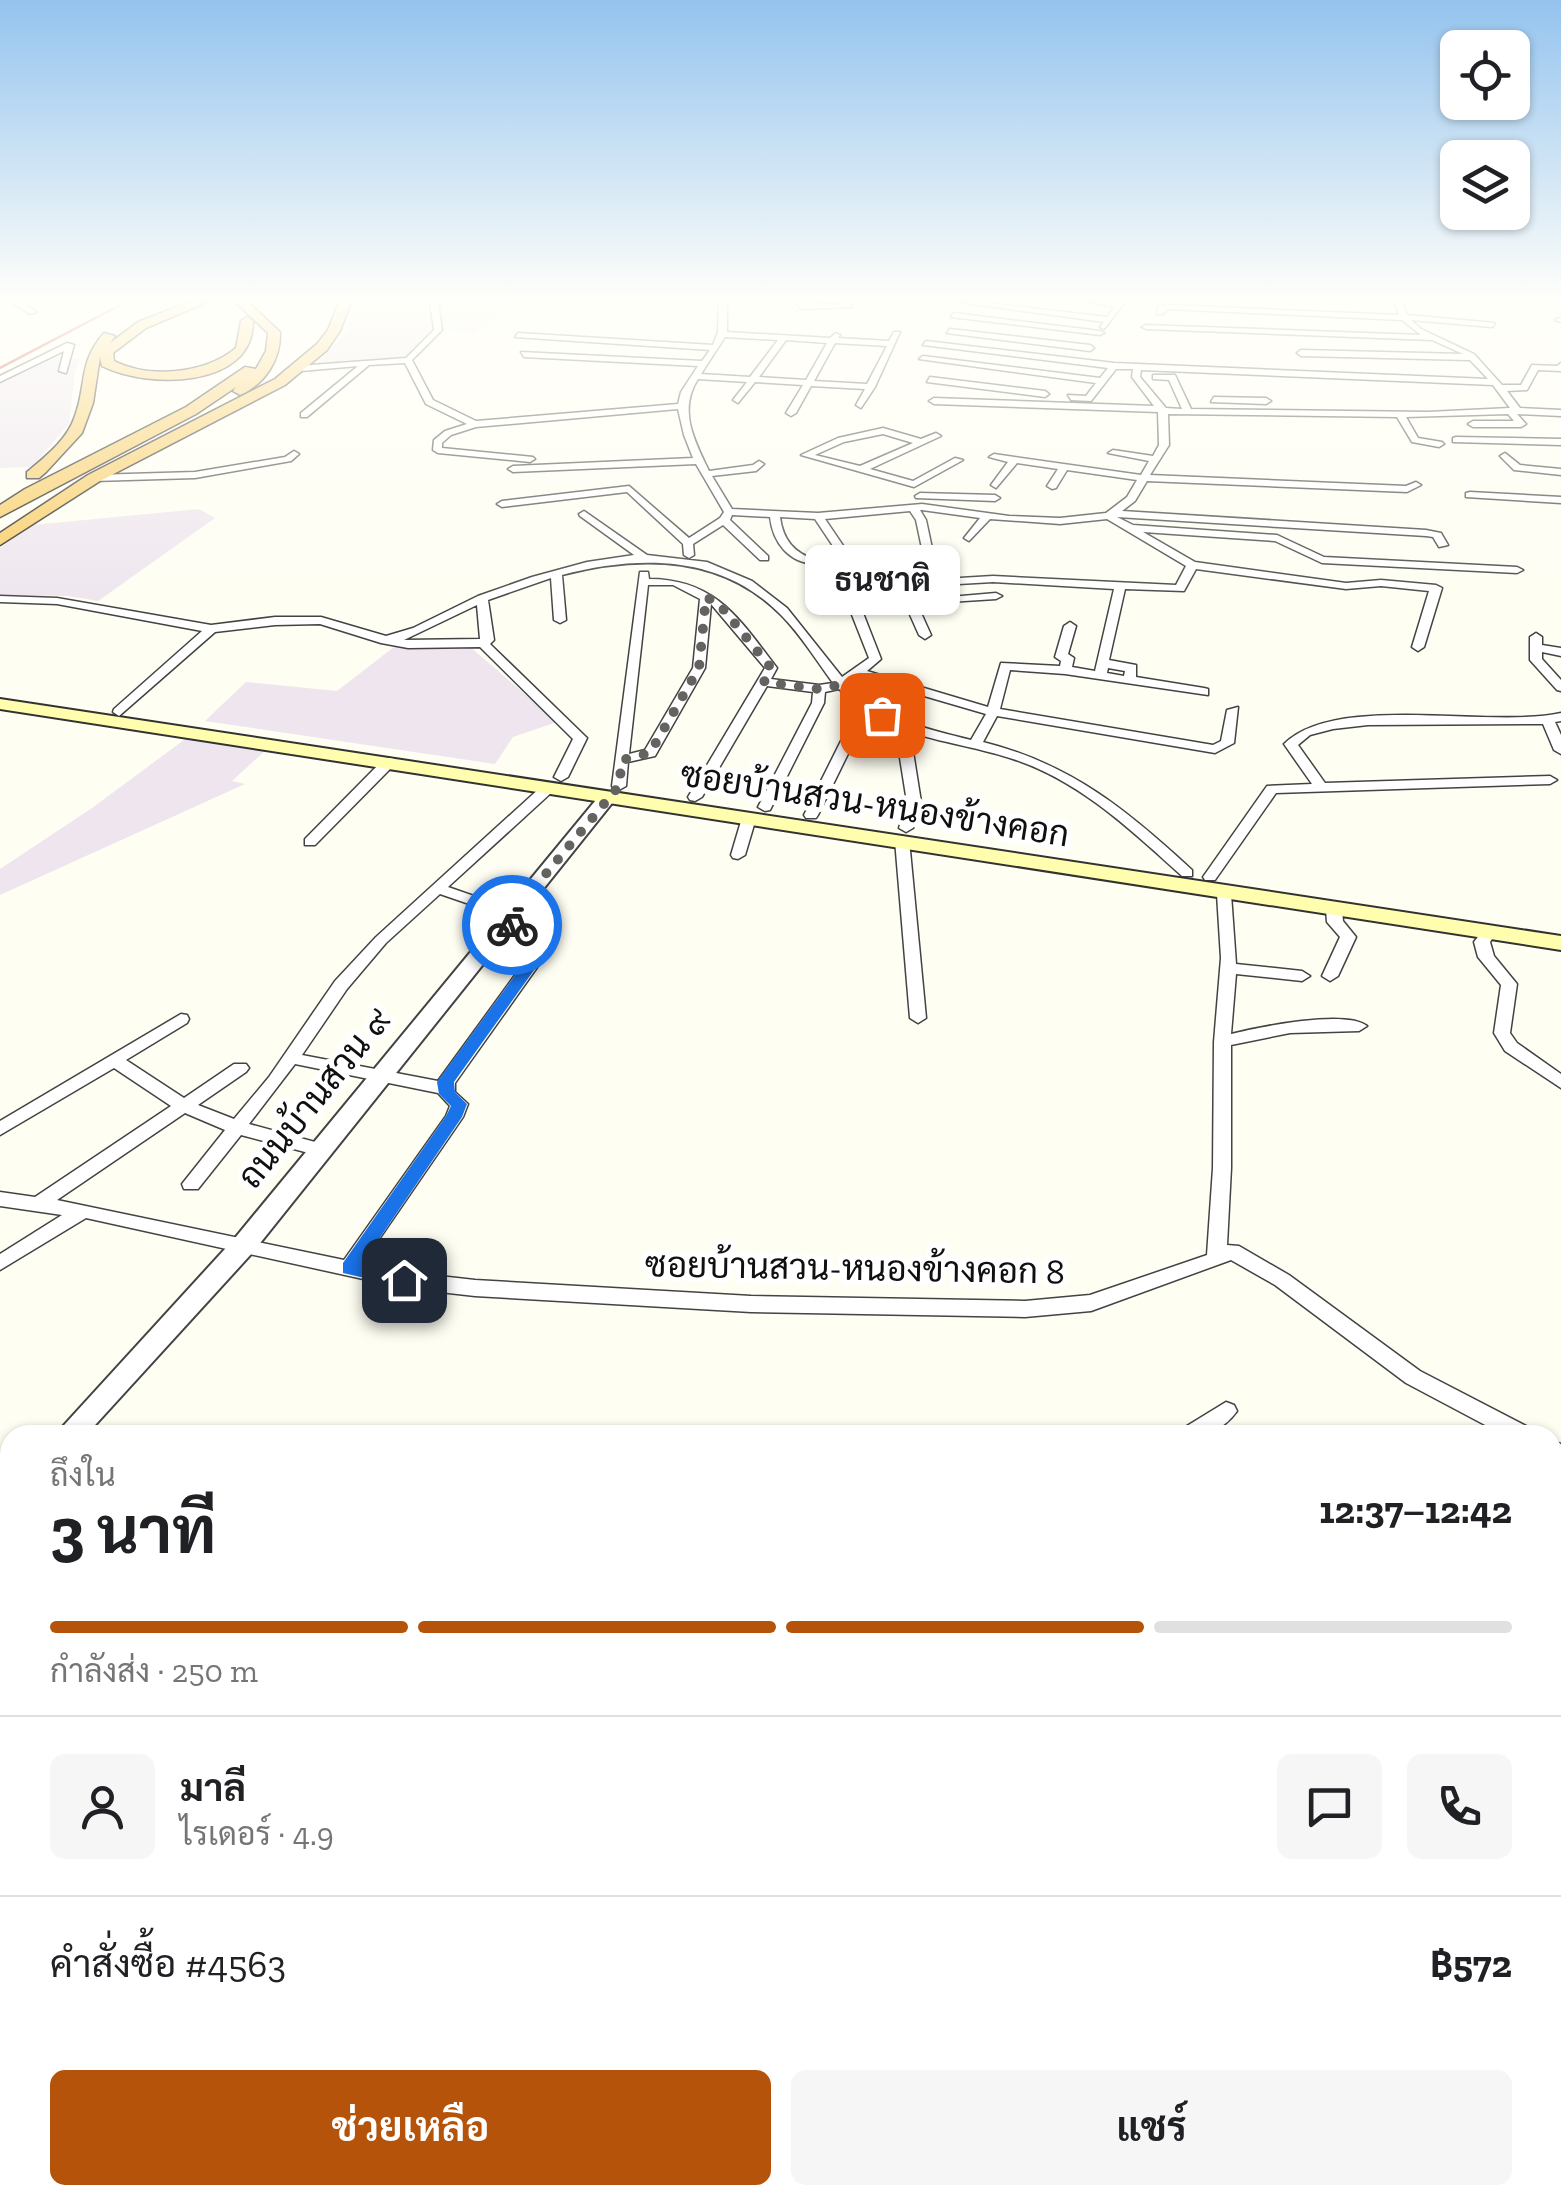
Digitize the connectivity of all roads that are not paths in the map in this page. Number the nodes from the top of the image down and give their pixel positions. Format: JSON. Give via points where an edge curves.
{"nodes":[{"id":1,"x":86,"y":405,"type":"edge"},
{"id":2,"x":198,"y":405,"type":"edge"},
{"id":3,"x":217,"y":405,"type":"edge"},
{"id":4,"x":242,"y":405,"type":"edge"},
{"id":5,"x":316,"y":405,"type":"edge"},
{"id":6,"x":434,"y":405,"type":"edge"},
{"id":7,"x":796,"y":405,"type":"edge"},
{"id":8,"x":1046,"y":405,"type":"edge"},
{"id":9,"x":1159,"y":405,"type":"edge"},
{"id":10,"x":1185,"y":405,"type":"edge"},
{"id":11,"x":1415,"y":405,"type":"edge"},
{"id":12,"x":1509,"y":405,"type":"edge"},
{"id":13,"x":683,"y":406,"type":"joint"},
{"id":14,"x":1162,"y":410,"type":"junction"},
{"id":15,"x":1513,"y":411,"type":"junction"},
{"id":16,"x":1188,"y":412,"type":"junction"},
{"id":17,"x":791,"y":413,"type":"dead end"},
{"id":18,"x":1468,"y":413,"type":"junction"},
{"id":19,"x":1561,"y":413,"type":"edge"},
{"id":20,"x":304,"y":415,"type":"dead end"},
{"id":21,"x":1403,"y":419,"type":"junction"},
{"id":22,"x":475,"y":424,"type":"junction"},
{"id":23,"x":936,"y":436,"type":"dead end"},
{"id":24,"x":1456,"y":440,"type":"dead end"},
{"id":25,"x":922,"y":442,"type":"junction"},
{"id":26,"x":1561,"y":442,"type":"edge"},
{"id":27,"x":1438,"y":444,"type":"dead end"},
{"id":28,"x":1113,"y":453,"type":"dead end"},
{"id":29,"x":294,"y":454,"type":"dead end"},
{"id":30,"x":1505,"y":456,"type":"dead end"},
{"id":31,"x":994,"y":458,"type":"dead end"},
{"id":32,"x":530,"y":459,"type":"dead end"},
{"id":33,"x":1156,"y":459,"type":"junction"},
{"id":34,"x":698,"y":460,"type":"junction"},
{"id":35,"x":958,"y":460,"type":"dead end"},
{"id":36,"x":1014,"y":460,"type":"junction"},
{"id":37,"x":759,"y":464,"type":"dead end"},
{"id":38,"x":1064,"y":467,"type":"junction"},
{"id":39,"x":1181,"y":467,"type":"dead end"},
{"id":40,"x":498,"y":469,"type":"dead end"},
{"id":41,"x":860,"y":470,"type":"junction"},
{"id":42,"x":1238,"y":470,"type":"dead end"},
{"id":43,"x":1561,"y":472,"type":"edge"},
{"id":44,"x":705,"y":474,"type":"junction"},
{"id":45,"x":1113,"y":474,"type":"junction"},
{"id":46,"x":94,"y":478,"type":"junction"},
{"id":47,"x":1143,"y":478,"type":"junction"},
{"id":48,"x":1184,"y":480,"type":"junction"},
{"id":49,"x":1243,"y":482,"type":"junction"},
{"id":50,"x":914,"y":484,"type":"junction"},
{"id":51,"x":1416,"y":484,"type":"dead end"},
{"id":52,"x":996,"y":485,"type":"dead end"},
{"id":53,"x":1052,"y":486,"type":"dead end"},
{"id":54,"x":1102,"y":489,"type":"dead end"},
{"id":55,"x":1470,"y":495,"type":"dead end"},
{"id":56,"x":996,"y":498,"type":"dead end"},
{"id":57,"x":0,"y":500,"type":"edge"},
{"id":58,"x":1561,"y":500,"type":"edge"},
{"id":59,"x":502,"y":504,"type":"dead end"},
{"id":60,"x":918,"y":504,"type":"junction"},
{"id":61,"x":0,"y":512,"type":"edge"},
{"id":62,"x":584,"y":514,"type":"dead end"},
{"id":63,"x":775,"y":515,"type":"junction"},
{"id":64,"x":1110,"y":515,"type":"junction"},
{"id":65,"x":726,"y":516,"type":"junction"},
{"id":66,"x":818,"y":516,"type":"junction"},
{"id":67,"x":988,"y":516,"type":"junction"},
{"id":68,"x":0,"y":528,"type":"edge"},
{"id":69,"x":1129,"y":528,"type":"junction"},
{"id":70,"x":970,"y":538,"type":"dead end"},
{"id":71,"x":0,"y":540,"type":"edge"},
{"id":72,"x":688,"y":543,"type":"junction"},
{"id":73,"x":1443,"y":545,"type":"dead end"},
{"id":74,"x":839,"y":547,"type":"dead end"},
{"id":75,"x":928,"y":553,"type":"dead end"},
{"id":76,"x":764,"y":558,"type":"dead end"},
{"id":77,"x":646,"y":559,"type":"junction"},
{"id":78,"x":688,"y":562,"type":"junction"},
{"id":79,"x":812,"y":562,"type":"dead end"},
{"id":80,"x":1192,"y":565,"type":"junction"},
{"id":81,"x":1517,"y":570,"type":"dead end"},
{"id":82,"x":556,"y":574,"type":"junction"},
{"id":83,"x":964,"y":581,"type":"junction"},
{"id":84,"x":644,"y":582,"type":"junction"},
{"id":85,"x":901,"y":584,"type":"junction"},
{"id":86,"x":1120,"y":585,"type":"junction"},
{"id":87,"x":996,"y":596,"type":"dead end"},
{"id":88,"x":706,"y":597,"type":"junction"},
{"id":89,"x":482,"y":598,"type":"junction"},
{"id":90,"x":972,"y":598,"type":"junction"},
{"id":91,"x":0,"y":599,"type":"edge"},
{"id":92,"x":920,"y":600,"type":"dead end"},
{"id":93,"x":560,"y":620,"type":"dead end"},
{"id":94,"x":1070,"y":626,"type":"dead end"},
{"id":95,"x":211,"y":629,"type":"junction"},
{"id":96,"x":926,"y":635,"type":"dead end"},
{"id":97,"x":394,"y":638,"type":"junction"},
{"id":98,"x":483,"y":643,"type":"junction"},
{"id":99,"x":1418,"y":646,"type":"dead end"},
{"id":100,"x":1561,"y":652,"type":"edge"},
{"id":101,"x":1102,"y":669,"type":"junction"},
{"id":102,"x":1066,"y":670,"type":"junction"},
{"id":103,"x":858,"y":672,"type":"junction"},
{"id":104,"x":764,"y":682,"type":"junction"},
{"id":105,"x":840,"y":685,"type":"junction"},
{"id":106,"x":1561,"y":687,"type":"edge"},
{"id":107,"x":819,"y":689,"type":"junction"},
{"id":108,"x":1204,"y":692,"type":"dead end"},
{"id":109,"x":0,"y":694,"type":"edge"},
{"id":110,"x":0,"y":704,"type":"edge"},
{"id":111,"x":865,"y":706,"type":"junction"},
{"id":112,"x":1233,"y":710,"type":"dead end"},
{"id":113,"x":119,"y":712,"type":"junction"},
{"id":114,"x":994,"y":712,"type":"junction"},
{"id":115,"x":1554,"y":719,"type":"edge"},
{"id":116,"x":904,"y":739,"type":"dead end"},
{"id":117,"x":975,"y":744,"type":"junction"},
{"id":118,"x":1561,"y":750,"type":"edge"},
{"id":119,"x":622,"y":760,"type":"junction"},
{"id":120,"x":389,"y":762,"type":"junction"},
{"id":121,"x":1550,"y":780,"type":"dead end"},
{"id":122,"x":554,"y":783,"type":"junction"},
{"id":123,"x":1320,"y":786,"type":"junction"},
{"id":124,"x":612,"y":792,"type":"junction"},
{"id":125,"x":695,"y":797,"type":"junction"},
{"id":126,"x":756,"y":813,"type":"junction"},
{"id":127,"x":811,"y":815,"type":"junction"},
{"id":128,"x":904,"y":834,"type":"junction"},
{"id":129,"x":310,"y":842,"type":"dead end"},
{"id":130,"x":738,"y":855,"type":"dead end"},
{"id":131,"x":1187,"y":873,"type":"junction"},
{"id":132,"x":1217,"y":885,"type":"junction"},
{"id":133,"x":439,"y":889,"type":"junction"},
{"id":134,"x":1348,"y":906,"type":"junction"},
{"id":135,"x":508,"y":918,"type":"junction"},
{"id":136,"x":1561,"y":930,"type":"edge"},
{"id":137,"x":1488,"y":933,"type":"junction"},
{"id":138,"x":1561,"y":943,"type":"edge"},
{"id":139,"x":1228,"y":968,"type":"junction"},
{"id":140,"x":1302,"y":976,"type":"dead end"},
{"id":141,"x":1330,"y":976,"type":"dead end"},
{"id":142,"x":181,"y":1018,"type":"dead end"},
{"id":143,"x":918,"y":1018,"type":"dead end"},
{"id":144,"x":1359,"y":1026,"type":"dead end"},
{"id":145,"x":1222,"y":1042,"type":"junction"},
{"id":146,"x":291,"y":1058,"type":"junction"},
{"id":147,"x":114,"y":1060,"type":"junction"},
{"id":148,"x":240,"y":1068,"type":"dead end"},
{"id":149,"x":380,"y":1074,"type":"junction"},
{"id":150,"x":1561,"y":1082,"type":"edge"},
{"id":151,"x":446,"y":1090,"type":"junction"},
{"id":152,"x":184,"y":1106,"type":"junction"},
{"id":153,"x":236,"y":1128,"type":"junction"},
{"id":154,"x":0,"y":1129,"type":"edge"},
{"id":155,"x":320,"y":1150,"type":"junction"},
{"id":156,"x":191,"y":1184,"type":"dead end"},
{"id":157,"x":0,"y":1200,"type":"edge"},
{"id":158,"x":38,"y":1205,"type":"junction"},
{"id":159,"x":83,"y":1211,"type":"junction"},
{"id":160,"x":244,"y":1246,"type":"junction"},
{"id":161,"x":1216,"y":1259,"type":"junction"},
{"id":162,"x":0,"y":1263,"type":"edge"},
{"id":163,"x":349,"y":1268,"type":"junction"},
{"id":164,"x":1226,"y":1410,"type":"dead end"},
{"id":165,"x":78,"y":1425,"type":"edge"},
{"id":166,"x":1204,"y":1425,"type":"edge"},
{"id":167,"x":1505,"y":1425,"type":"edge"}],
"edges":[{"from":1,"to":57,"type":"highway","via":[[72,436]]},
{"from":2,"to":61,"type":"highway","via":[[61,472]]},
{"from":3,"to":68,"type":"highway","via":[[83,472]]},
{"from":4,"to":46,"type":"highway"},
{"from":5,"to":20,"type":"street"},
{"from":6,"to":22,"type":"street"},
{"from":7,"to":17,"type":"street"},
{"from":8,"to":14,"type":"street"},
{"from":9,"to":14,"type":"street"},
{"from":10,"to":16,"type":"street"},
{"from":11,"to":18,"type":"street","via":[[1460,406]]},
{"from":12,"to":15,"type":"street"},
{"from":13,"to":22,"type":"street"},
{"from":13,"to":34,"type":"street"},
{"from":14,"to":16,"type":"street"},
{"from":14,"to":33,"type":"street","via":[[1164,445]]},
{"from":15,"to":18,"type":"street"},
{"from":15,"to":19,"type":"street"},
{"from":15,"to":21,"type":"street","via":[[1521,424]]},
{"from":16,"to":21,"type":"street"},
{"from":18,"to":21,"type":"street"},
{"from":21,"to":27,"type":"street","via":[[1415,440]]},
{"from":22,"to":32,"type":"street","via":[[448,433],[438,450]]},
{"from":23,"to":25,"type":"street"},
{"from":24,"to":26,"type":"street"},
{"from":25,"to":41,"type":"street"},
{"from":25,"to":41,"type":"street","via":[[882,431],[806,455]]},
{"from":28,"to":33,"type":"street"},
{"from":29,"to":46,"type":"street","via":[[229,471]]},
{"from":30,"to":43,"type":"street","via":[[1518,468]]},
{"from":31,"to":36,"type":"street"},
{"from":33,"to":47,"type":"street"},
{"from":34,"to":40,"type":"street"},
{"from":34,"to":44,"type":"street"},
{"from":35,"to":50,"type":"street"},
{"from":36,"to":38,"type":"street"},
{"from":36,"to":52,"type":"street"},
{"from":37,"to":44,"type":"street"},
{"from":38,"to":45,"type":"street"},
{"from":38,"to":53,"type":"street"},
{"from":39,"to":48,"type":"street"},
{"from":41,"to":50,"type":"street"},
{"from":42,"to":49,"type":"street"},
{"from":44,"to":65,"type":"street"},
{"from":45,"to":47,"type":"street"},
{"from":45,"to":54,"type":"street"},
{"from":46,"to":71,"type":"highway"},
{"from":47,"to":48,"type":"street"},
{"from":47,"to":64,"type":"street","via":[[1131,499]]},
{"from":48,"to":49,"type":"street"},
{"from":49,"to":51,"type":"street","via":[[1406,489]]},
{"from":50,"to":60,"type":"street"},
{"from":55,"to":58,"type":"street"},
{"from":56,"to":60,"type":"street"},
{"from":59,"to":72,"type":"street","via":[[629,490]]},
{"from":60,"to":66,"type":"street"},
{"from":60,"to":67,"type":"street"},
{"from":60,"to":75,"type":"street"},
{"from":62,"to":77,"type":"street"},
{"from":63,"to":65,"type":"street"},
{"from":63,"to":66,"type":"street"},
{"from":63,"to":79,"type":"street","via":[[785,547]]},
{"from":64,"to":67,"type":"street"},
{"from":64,"to":69,"type":"street"},
{"from":64,"to":73,"type":"street","via":[[1432,533]]},
{"from":65,"to":72,"type":"street"},
{"from":65,"to":76,"type":"street"},
{"from":66,"to":74,"type":"street"},
{"from":67,"to":70,"type":"street"},
{"from":69,"to":80,"type":"street"},
{"from":69,"to":81,"type":"street","via":[[1277,538],[1322,560]]},
{"from":72,"to":78,"type":"street"},
{"from":77,"to":78,"type":"street"},
{"from":77,"to":82,"type":"street"},
{"from":77,"to":84,"type":"street"},
{"from":78,"to":105,"type":"street","via":[[749,582],[775,599]]},
{"from":80,"to":86,"type":"street","via":[[1180,589]]},
{"from":80,"to":99,"type":"street","via":[[1346,586],[1436,588]]},
{"from":82,"to":89,"type":"street"},
{"from":82,"to":93,"type":"street"},
{"from":83,"to":85,"type":"street"},
{"from":83,"to":86,"type":"street"},
{"from":83,"to":90,"type":"street"},
{"from":84,"to":88,"type":"street","via":[[675,582]]},
{"from":84,"to":119,"type":"street"},
{"from":85,"to":96,"type":"street"},
{"from":85,"to":103,"type":"street","via":[[847,587],[875,659]]},
{"from":86,"to":101,"type":"street"},
{"from":87,"to":90,"type":"street"},
{"from":88,"to":104,"type":"street","via":[[771,668]]},
{"from":88,"to":119,"type":"street","via":[[699,668],[650,753]]},
{"from":89,"to":97,"type":"street"},
{"from":89,"to":98,"type":"street","via":[[488,640]]},
{"from":90,"to":92,"type":"street"},
{"from":91,"to":95,"type":"street","via":[[57,601]]},
{"from":94,"to":102,"type":"street","via":[[1061,657],[1068,658]]},
{"from":95,"to":97,"type":"street","via":[[321,620]]},
{"from":95,"to":113,"type":"street"},
{"from":97,"to":98,"type":"street"},
{"from":98,"to":122,"type":"street","via":[[580,738]]},
{"from":100,"to":106,"type":"street","via":[[1536,642],[1536,660]]},
{"from":101,"to":102,"type":"street"},
{"from":101,"to":108,"type":"street","via":[[1128,680]]},
{"from":102,"to":114,"type":"street","via":[[1005,666]]},
{"from":103,"to":105,"type":"street"},
{"from":103,"to":114,"type":"street"},
{"from":104,"to":107,"type":"street"},
{"from":104,"to":125,"type":"street"},
{"from":105,"to":107,"type":"street"},
{"from":105,"to":111,"type":"street"},
{"from":107,"to":126,"type":"street","via":[[818,703]]},
{"from":109,"to":113,"type":"main road","name":"ซอยบ้านสวน-หนองข้างคอก"},
{"from":110,"to":120,"type":"main road","name":"ซอยบ้านสวน-หนองข้างคอก"},
{"from":111,"to":117,"type":"street","via":[[912,728]]},
{"from":111,"to":127,"type":"street"},
{"from":112,"to":114,"type":"street","via":[[1226,743],[1215,749]]},
{"from":113,"to":122,"type":"main road","name":"ซอยบ้านสวน-หนองข้างคอก"},
{"from":114,"to":117,"type":"street"},
{"from":115,"to":118,"type":"street"},
{"from":115,"to":123,"type":"street","via":[[1319,726],[1291,744]]},
{"from":116,"to":128,"type":"street","via":[[914,802]]},
{"from":117,"to":131,"type":"street","via":[[1022,757],[1119,810]]},
{"from":119,"to":124,"type":"street"},
{"from":120,"to":122,"type":"main road","name":"ซอยบ้านสวน-หนองข้างคอก"},
{"from":120,"to":129,"type":"street"},
{"from":121,"to":123,"type":"street"},
{"from":122,"to":124,"type":"main road","name":"ซอยบ้านสวน-หนองข้างคอก"},
{"from":122,"to":133,"type":"street"},
{"from":123,"to":132,"type":"street","via":[[1270,790]]},
{"from":124,"to":125,"type":"main road","name":"ซอยบ้านสวน-หนองข้างคอก"},
{"from":124,"to":126,"type":"main road","name":"ซอยบ้านสวน-หนองข้างคอก"},
{"from":124,"to":135,"type":"street","name":"ถนนบ้านสวน ๙"},
{"from":125,"to":126,"type":"main road","name":"ซอยบ้านสวน-หนองข้างคอก"},
{"from":126,"to":127,"type":"main road","name":"ซอยบ้านสวน-หนองข้างคอก"},
{"from":126,"to":128,"type":"main road","name":"ซอยบ้านสวน-หนองข้างคอก"},
{"from":126,"to":130,"type":"street"},
{"from":127,"to":128,"type":"main road","name":"ซอยบ้านสวน-หนองข้างคอก"},
{"from":128,"to":131,"type":"main road","name":"ซอยบ้านสวน-หนองข้างคอก"},
{"from":128,"to":132,"type":"main road","name":"ซอยบ้านสวน-หนองข้างคอก"},
{"from":128,"to":143,"type":"street"},
{"from":131,"to":132,"type":"main road","name":"ซอยบ้านสวน-หนองข้างคอก"},
{"from":132,"to":134,"type":"main road","name":"ซอยบ้านสวน-หนองข้างคอก"},
{"from":132,"to":139,"type":"street"},
{"from":133,"to":135,"type":"street"},
{"from":133,"to":146,"type":"street","via":[[340,985]]},
{"from":134,"to":136,"type":"main road","name":"ซอยบ้านสวน-หนองข้างคอก"},
{"from":134,"to":137,"type":"main road","name":"ซอยบ้านสวน-หนองข้างคอก"},
{"from":134,"to":141,"type":"street","via":[[1335,922],[1348,937]]},
{"from":135,"to":149,"type":"street","name":"ถนนบ้านสวน ๙"},
{"from":135,"to":151,"type":"street","via":[[540,931],[545,945]]},
{"from":137,"to":138,"type":"main road","name":"ซอยบ้านสวน-หนองข้างคอก"},
{"from":137,"to":150,"type":"street","via":[[1482,942],[1486,957],[1509,984],[1502,1033],[1510,1047]]},
{"from":139,"to":140,"type":"street"},
{"from":139,"to":145,"type":"street"},
{"from":142,"to":147,"type":"street"},
{"from":144,"to":145,"type":"street","via":[[1303,1026]]},
{"from":145,"to":161,"type":"street"},
{"from":146,"to":149,"type":"street"},
{"from":146,"to":153,"type":"street"},
{"from":147,"to":152,"type":"street"},
{"from":147,"to":154,"type":"street"},
{"from":148,"to":152,"type":"street"},
{"from":149,"to":151,"type":"street"},
{"from":149,"to":155,"type":"street","name":"ถนนบ้านสวน ๙"},
{"from":151,"to":163,"type":"street","via":[[459,1104],[454,1117]]},
{"from":152,"to":153,"type":"street"},
{"from":152,"to":158,"type":"street"},
{"from":153,"to":155,"type":"street"},
{"from":153,"to":156,"type":"street"},
{"from":155,"to":160,"type":"street","name":"ถนนบ้านสวน ๙"},
{"from":157,"to":158,"type":"street","name":"ซอยบ้านสวน-หนองข้างคอก 8"},
{"from":158,"to":159,"type":"street","name":"ซอยบ้านสวน-หนองข้างคอก 8"},
{"from":159,"to":160,"type":"street","name":"ซอยบ้านสวน-หนองข้างคอก 8"},
{"from":159,"to":162,"type":"street"},
{"from":160,"to":163,"type":"street","name":"ซอยบ้านสวน-หนองข้างคอก 8"},
{"from":160,"to":165,"type":"street","name":"ถนนบ้านสวน ๙"},
{"from":161,"to":163,"type":"street","name":"ซอยบ้านสวน-หนองข้างคอก 8","via":[[1091,1302],[1025,1308],[751,1304],[494,1289]]},
{"from":161,"to":167,"type":"street","via":[[1232,1251],[1413,1377]]},
{"from":164,"to":166,"type":"street"}]}
